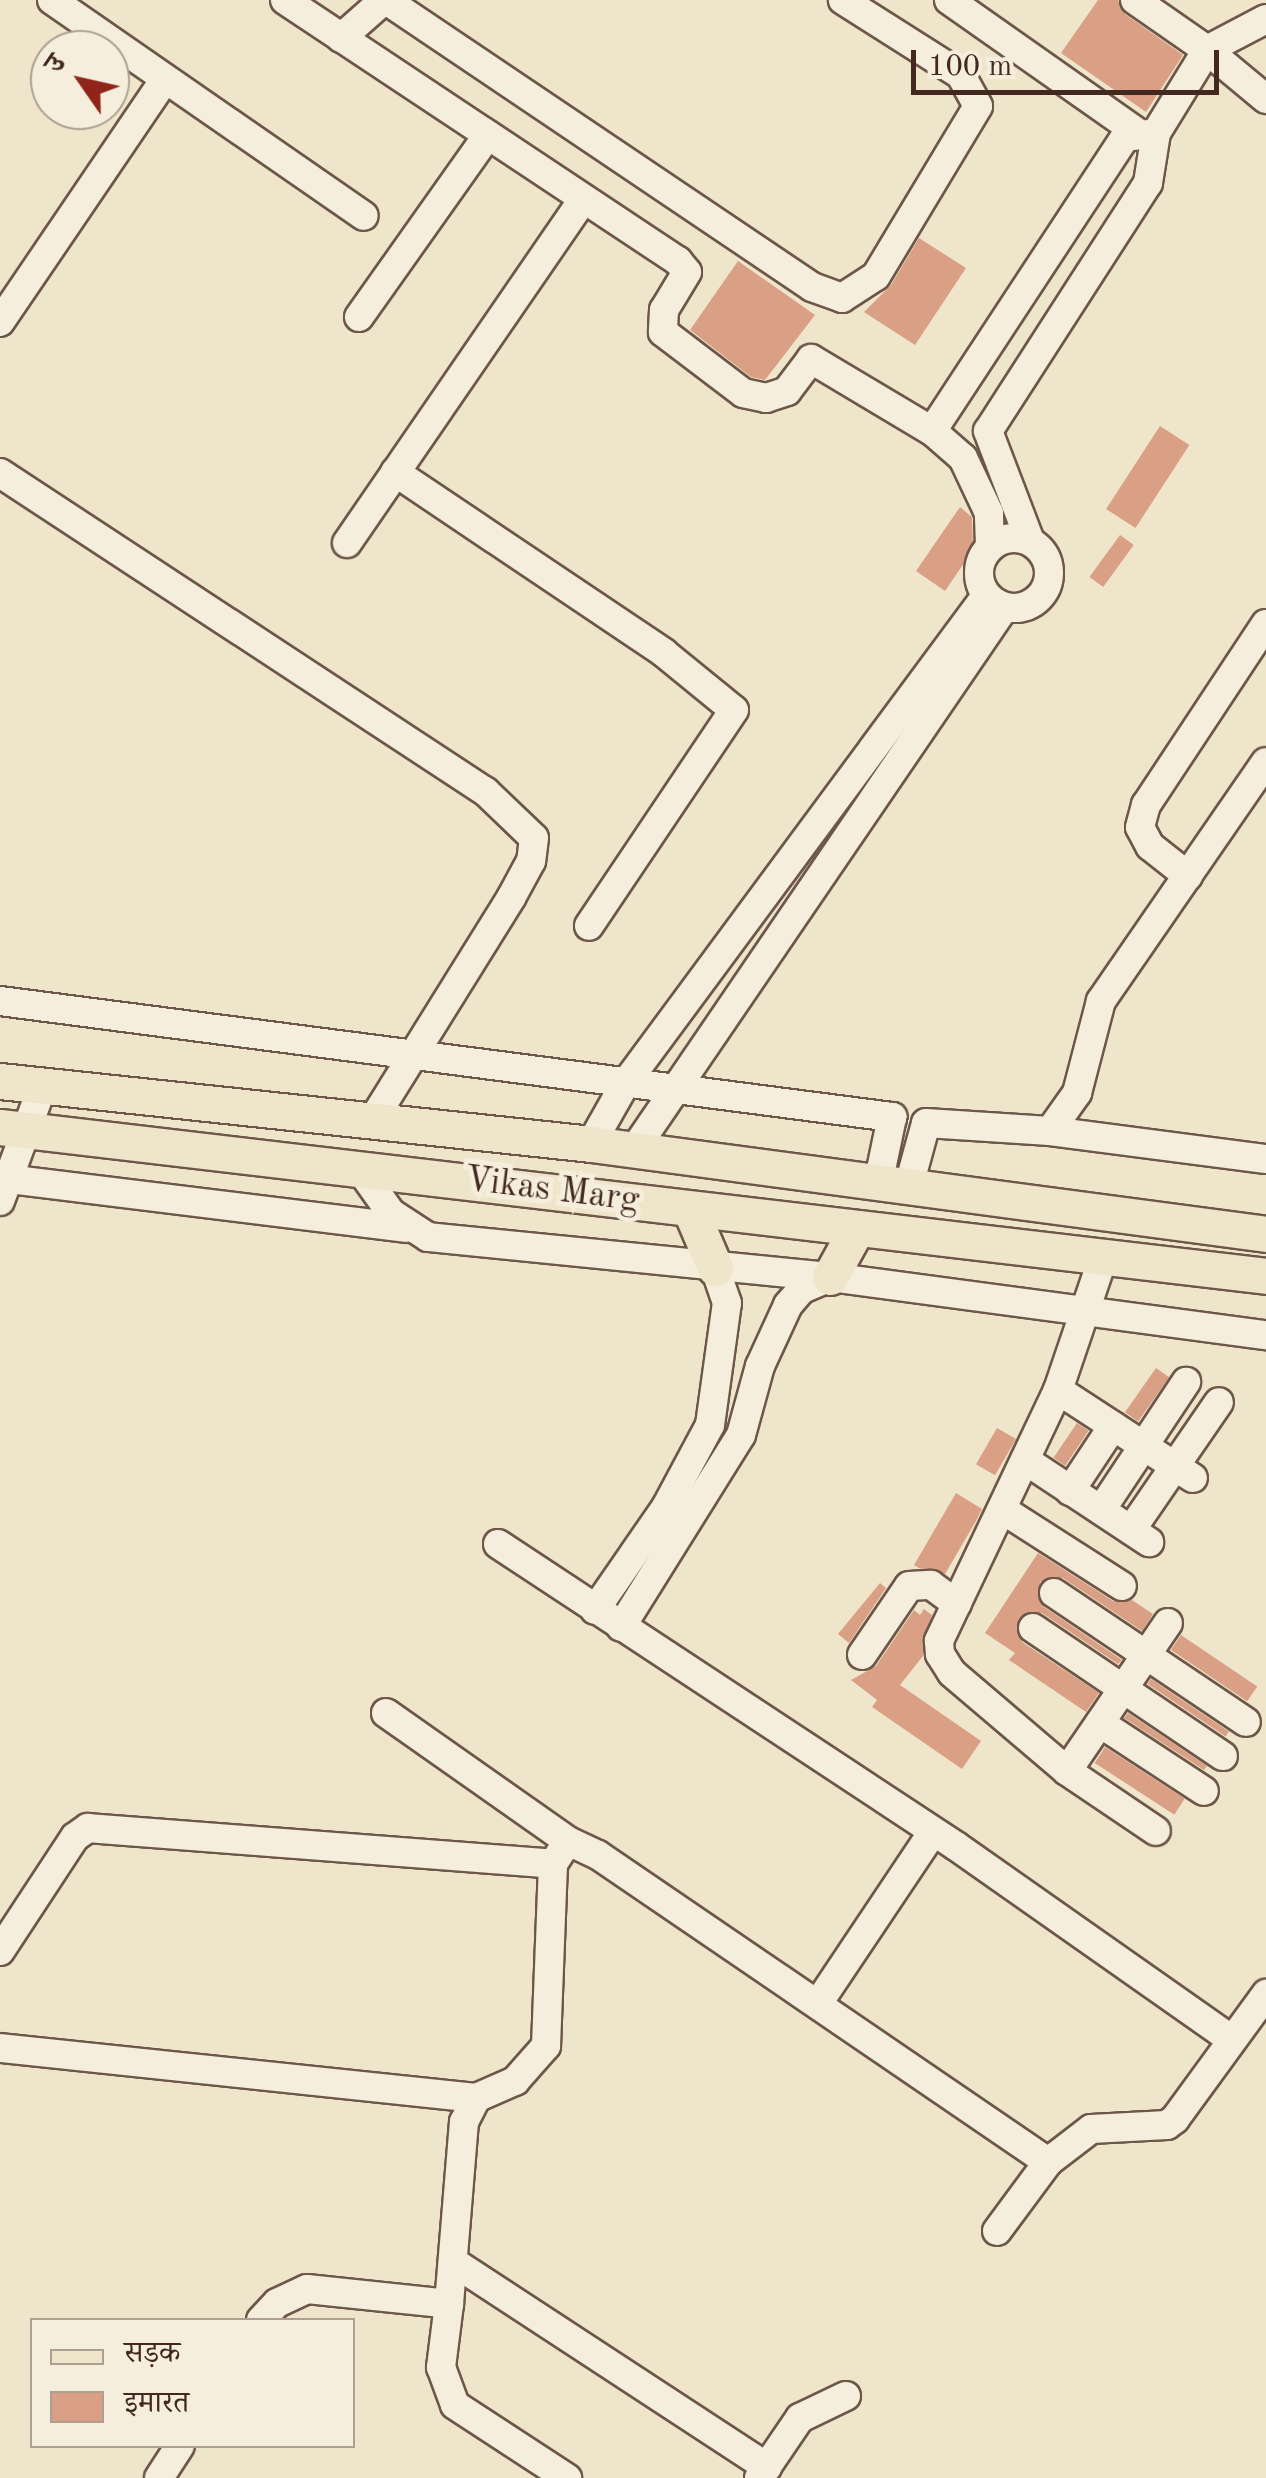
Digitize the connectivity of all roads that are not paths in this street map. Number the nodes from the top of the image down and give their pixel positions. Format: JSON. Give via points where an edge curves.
{"nodes":[{"id":1,"x":52,"y":0,"type":"edge"},
{"id":2,"x":286,"y":0,"type":"edge"},
{"id":3,"x":385,"y":0,"type":"edge"},
{"id":4,"x":842,"y":0,"type":"edge"},
{"id":5,"x":949,"y":0,"type":"edge"},
{"id":6,"x":1135,"y":0,"type":"edge"},
{"id":7,"x":1266,"y":19,"type":"edge"},
{"id":8,"x":341,"y":38,"type":"junction"},
{"id":9,"x":1207,"y":50,"type":"junction"},
{"id":10,"x":164,"y":80,"type":"junction"},
{"id":11,"x":1266,"y":99,"type":"edge"},
{"id":12,"x":1148,"y":134,"type":"junction"},
{"id":13,"x":488,"y":136,"type":"junction"},
{"id":14,"x":584,"y":199,"type":"junction"},
{"id":15,"x":364,"y":216,"type":"dead end"},
{"id":16,"x":359,"y":317,"type":"dead end"},
{"id":17,"x":0,"y":322,"type":"edge"},
{"id":18,"x":932,"y":431,"type":"junction"},
{"id":19,"x":395,"y":472,"type":"junction"},
{"id":20,"x":0,"y":473,"type":"edge"},
{"id":21,"x":1030,"y":541,"type":"junction"},
{"id":22,"x":346,"y":543,"type":"dead end"},
{"id":23,"x":990,"y":546,"type":"junction"},
{"id":24,"x":995,"y":602,"type":"junction"},
{"id":25,"x":1266,"y":624,"type":"edge"},
{"id":26,"x":1266,"y":762,"type":"edge"},
{"id":27,"x":1188,"y":876,"type":"junction"},
{"id":28,"x":590,"y":926,"type":"dead end"},
{"id":29,"x":0,"y":1001,"type":"edge"},
{"id":30,"x":411,"y":1055,"type":"junction"},
{"id":31,"x":629,"y":1078,"type":"junction"},
{"id":32,"x":0,"y":1081,"type":"edge"},
{"id":33,"x":43,"y":1085,"type":"junction"},
{"id":34,"x":678,"y":1087,"type":"junction"},
{"id":35,"x":892,"y":1117,"type":"junction"},
{"id":36,"x":372,"y":1121,"type":"junction"},
{"id":37,"x":926,"y":1123,"type":"junction"},
{"id":38,"x":15,"y":1129,"type":"edge"},
{"id":39,"x":1050,"y":1131,"type":"junction"},
{"id":40,"x":590,"y":1144,"type":"junction"},
{"id":41,"x":634,"y":1150,"type":"junction"},
{"id":42,"x":1266,"y":1159,"type":"edge"},
{"id":43,"x":358,"y":1168,"type":"junction"},
{"id":44,"x":4,"y":1186,"type":"edge"},
{"id":45,"x":893,"y":1187,"type":"junction"},
{"id":46,"x":690,"y":1209,"type":"junction"},
{"id":47,"x":406,"y":1228,"type":"junction"},
{"id":48,"x":857,"y":1228,"type":"junction"},
{"id":49,"x":1263,"y":1230,"type":"edge"},
{"id":50,"x":1104,"y":1255,"type":"junction"},
{"id":51,"x":716,"y":1268,"type":"junction"},
{"id":52,"x":1266,"y":1276,"type":"edge"},
{"id":53,"x":830,"y":1277,"type":"junction"},
{"id":54,"x":1084,"y":1312,"type":"junction"},
{"id":55,"x":1266,"y":1336,"type":"edge"},
{"id":56,"x":719,"y":1382,"type":"junction"},
{"id":57,"x":1186,"y":1382,"type":"dead end"},
{"id":58,"x":756,"y":1388,"type":"junction"},
{"id":59,"x":1058,"y":1390,"type":"junction"},
{"id":60,"x":1219,"y":1402,"type":"dead end"},
{"id":61,"x":1113,"y":1426,"type":"junction"},
{"id":62,"x":1144,"y":1446,"type":"junction"},
{"id":63,"x":1025,"y":1460,"type":"junction"},
{"id":64,"x":1184,"y":1472,"type":"junction"},
{"id":65,"x":1070,"y":1490,"type":"junction"},
{"id":66,"x":1003,"y":1510,"type":"junction"},
{"id":67,"x":1101,"y":1510,"type":"junction"},
{"id":68,"x":498,"y":1544,"type":"dead end"},
{"id":69,"x":1122,"y":1586,"type":"dead end"},
{"id":70,"x":1054,"y":1593,"type":"dead end"},
{"id":71,"x":958,"y":1604,"type":"junction"},
{"id":72,"x":595,"y":1610,"type":"junction"},
{"id":73,"x":1168,"y":1623,"type":"dead end"},
{"id":74,"x":621,"y":1628,"type":"junction"},
{"id":75,"x":1033,"y":1628,"type":"dead end"},
{"id":76,"x":862,"y":1655,"type":"dead end"},
{"id":77,"x":1146,"y":1655,"type":"junction"},
{"id":78,"x":1123,"y":1689,"type":"junction"},
{"id":79,"x":386,"y":1713,"type":"dead end"},
{"id":80,"x":1100,"y":1722,"type":"junction"},
{"id":81,"x":1246,"y":1722,"type":"dead end"},
{"id":82,"x":1223,"y":1756,"type":"dead end"},
{"id":83,"x":1067,"y":1771,"type":"junction"},
{"id":84,"x":1204,"y":1791,"type":"dead end"},
{"id":85,"x":1156,"y":1831,"type":"dead end"},
{"id":86,"x":934,"y":1832,"type":"junction"},
{"id":87,"x":560,"y":1853,"type":"junction"},
{"id":88,"x":0,"y":1951,"type":"edge"},
{"id":89,"x":1266,"y":1994,"type":"edge"},
{"id":90,"x":819,"y":2002,"type":"junction"},
{"id":91,"x":1229,"y":2038,"type":"junction"},
{"id":92,"x":0,"y":2048,"type":"edge"},
{"id":93,"x":476,"y":2098,"type":"junction"},
{"id":94,"x":1048,"y":2162,"type":"junction"},
{"id":95,"x":997,"y":2231,"type":"dead end"},
{"id":96,"x":454,"y":2263,"type":"junction"},
{"id":97,"x":449,"y":2304,"type":"junction"},
{"id":98,"x":262,"y":2318,"type":"edge"},
{"id":99,"x":846,"y":2396,"type":"dead end"},
{"id":100,"x":179,"y":2448,"type":"edge"},
{"id":101,"x":763,"y":2473,"type":"edge"},
{"id":102,"x":160,"y":2478,"type":"edge"},
{"id":103,"x":567,"y":2478,"type":"edge"}],
"edges":[{"from":1,"to":10,"type":"street"},
{"from":2,"to":8,"type":"street"},
{"from":3,"to":4,"type":"street","via":[[812,286],[842,298],[876,276],[978,106],[961,75]]},
{"from":3,"to":8,"type":"street"},
{"from":5,"to":12,"type":"street"},
{"from":6,"to":9,"type":"street"},
{"from":7,"to":9,"type":"street"},
{"from":8,"to":13,"type":"street"},
{"from":9,"to":11,"type":"street"},
{"from":9,"to":12,"type":"street"},
{"from":10,"to":15,"type":"street"},
{"from":10,"to":17,"type":"street"},
{"from":12,"to":18,"type":"street","via":[[1126,137]]},
{"from":12,"to":21,"type":"street","via":[[1148,183],[988,431]]},
{"from":13,"to":14,"type":"street"},
{"from":13,"to":16,"type":"street"},
{"from":14,"to":18,"type":"street","via":[[678,260],[687,272],[664,310],[663,332],[743,393],[766,398],[787,391],[811,359]]},
{"from":14,"to":19,"type":"street"},
{"from":18,"to":23,"type":"street","via":[[963,458],[989,513]]},
{"from":19,"to":22,"type":"street"},
{"from":19,"to":28,"type":"street","via":[[664,652],[734,710]]},
{"from":20,"to":30,"type":"street","via":[[522,821],[534,838],[531,861]]},
{"from":21,"to":23,"type":"street","via":[[1009,537]]},
{"from":21,"to":24,"type":"street","via":[[1045,555],[1050,576],[1042,595],[1025,607]]},
{"from":23,"to":24,"type":"street","via":[[980,561]]},
{"from":24,"to":31,"type":"street"},
{"from":24,"to":34,"type":"street"},
{"from":25,"to":27,"type":"street","via":[[1146,804],[1140,827],[1150,846]]},
{"from":26,"to":27,"type":"street"},
{"from":27,"to":39,"type":"street","via":[[1101,1001],[1077,1092]]},
{"from":29,"to":30,"type":"street"},
{"from":30,"to":31,"type":"street"},
{"from":30,"to":36,"type":"street"},
{"from":31,"to":34,"type":"street"},
{"from":31,"to":40,"type":"street"},
{"from":32,"to":33,"type":"main road"},
{"from":33,"to":36,"type":"main road"},
{"from":33,"to":38,"type":"street"},
{"from":34,"to":35,"type":"street"},
{"from":34,"to":41,"type":"street"},
{"from":35,"to":37,"type":"street"},
{"from":35,"to":45,"type":"street"},
{"from":36,"to":40,"type":"main road"},
{"from":37,"to":39,"type":"street"},
{"from":37,"to":45,"type":"street"},
{"from":38,"to":43,"type":"main road","name":"Vikas Marg"},
{"from":38,"to":44,"type":"street"},
{"from":39,"to":42,"type":"street"},
{"from":40,"to":41,"type":"main road"},
{"from":41,"to":45,"type":"main road"},
{"from":43,"to":46,"type":"main road","name":"Vikas Marg"},
{"from":43,"to":47,"type":"street"},
{"from":44,"to":47,"type":"street"},
{"from":45,"to":49,"type":"main road"},
{"from":46,"to":48,"type":"main road","name":"Vikas Marg"},
{"from":46,"to":51,"type":"main road"},
{"from":47,"to":51,"type":"street","via":[[428,1237]]},
{"from":48,"to":50,"type":"main road","name":"Vikas Marg"},
{"from":48,"to":53,"type":"main road"},
{"from":50,"to":52,"type":"main road","name":"Vikas Marg"},
{"from":50,"to":54,"type":"street"},
{"from":51,"to":53,"type":"street"},
{"from":51,"to":56,"type":"street","via":[[727,1304]]},
{"from":53,"to":54,"type":"street"},
{"from":53,"to":58,"type":"street","via":[[802,1289],[788,1305]]},
{"from":54,"to":55,"type":"street"},
{"from":54,"to":59,"type":"street"},
{"from":56,"to":58,"type":"street"},
{"from":56,"to":72,"type":"street","via":[[701,1450]]},
{"from":57,"to":62,"type":"street"},
{"from":58,"to":74,"type":"street","via":[[740,1435]]},
{"from":59,"to":61,"type":"street"},
{"from":59,"to":63,"type":"street"},
{"from":60,"to":64,"type":"street"},
{"from":61,"to":62,"type":"street"},
{"from":61,"to":65,"type":"street"},
{"from":62,"to":64,"type":"street"},
{"from":62,"to":67,"type":"street"},
{"from":63,"to":65,"type":"street"},
{"from":63,"to":66,"type":"street"},
{"from":64,"to":67,"type":"street","via":[[1140,1536]]},
{"from":65,"to":67,"type":"street"},
{"from":66,"to":69,"type":"street"},
{"from":66,"to":71,"type":"street"},
{"from":68,"to":72,"type":"street"},
{"from":70,"to":77,"type":"street"},
{"from":71,"to":76,"type":"street","via":[[932,1585],[909,1586]]},
{"from":71,"to":83,"type":"street","via":[[939,1642],[952,1673]]},
{"from":72,"to":74,"type":"street"},
{"from":73,"to":77,"type":"street"},
{"from":74,"to":86,"type":"street"},
{"from":75,"to":78,"type":"street"},
{"from":77,"to":78,"type":"street"},
{"from":77,"to":81,"type":"street"},
{"from":78,"to":80,"type":"street"},
{"from":78,"to":82,"type":"street"},
{"from":79,"to":87,"type":"street"},
{"from":80,"to":83,"type":"street"},
{"from":80,"to":84,"type":"street"},
{"from":83,"to":85,"type":"street"},
{"from":86,"to":90,"type":"street"},
{"from":86,"to":91,"type":"street"},
{"from":87,"to":88,"type":"street","via":[[88,1828]]},
{"from":87,"to":90,"type":"street","via":[[589,1849]]},
{"from":87,"to":93,"type":"street","via":[[546,2046],[515,2081]]},
{"from":89,"to":91,"type":"street"},
{"from":90,"to":94,"type":"street"},
{"from":91,"to":94,"type":"street","via":[[1167,2125],[1091,2129]]},
{"from":92,"to":93,"type":"street"},
{"from":93,"to":96,"type":"street","via":[[464,2122]]},
{"from":94,"to":95,"type":"street"},
{"from":96,"to":97,"type":"street"},
{"from":96,"to":101,"type":"street"},
{"from":97,"to":98,"type":"street","via":[[307,2288]]},
{"from":97,"to":103,"type":"street","via":[[440,2366],[455,2405]]},
{"from":99,"to":101,"type":"street","via":[[812,2408]]},
{"from":100,"to":102,"type":"street"}]}
